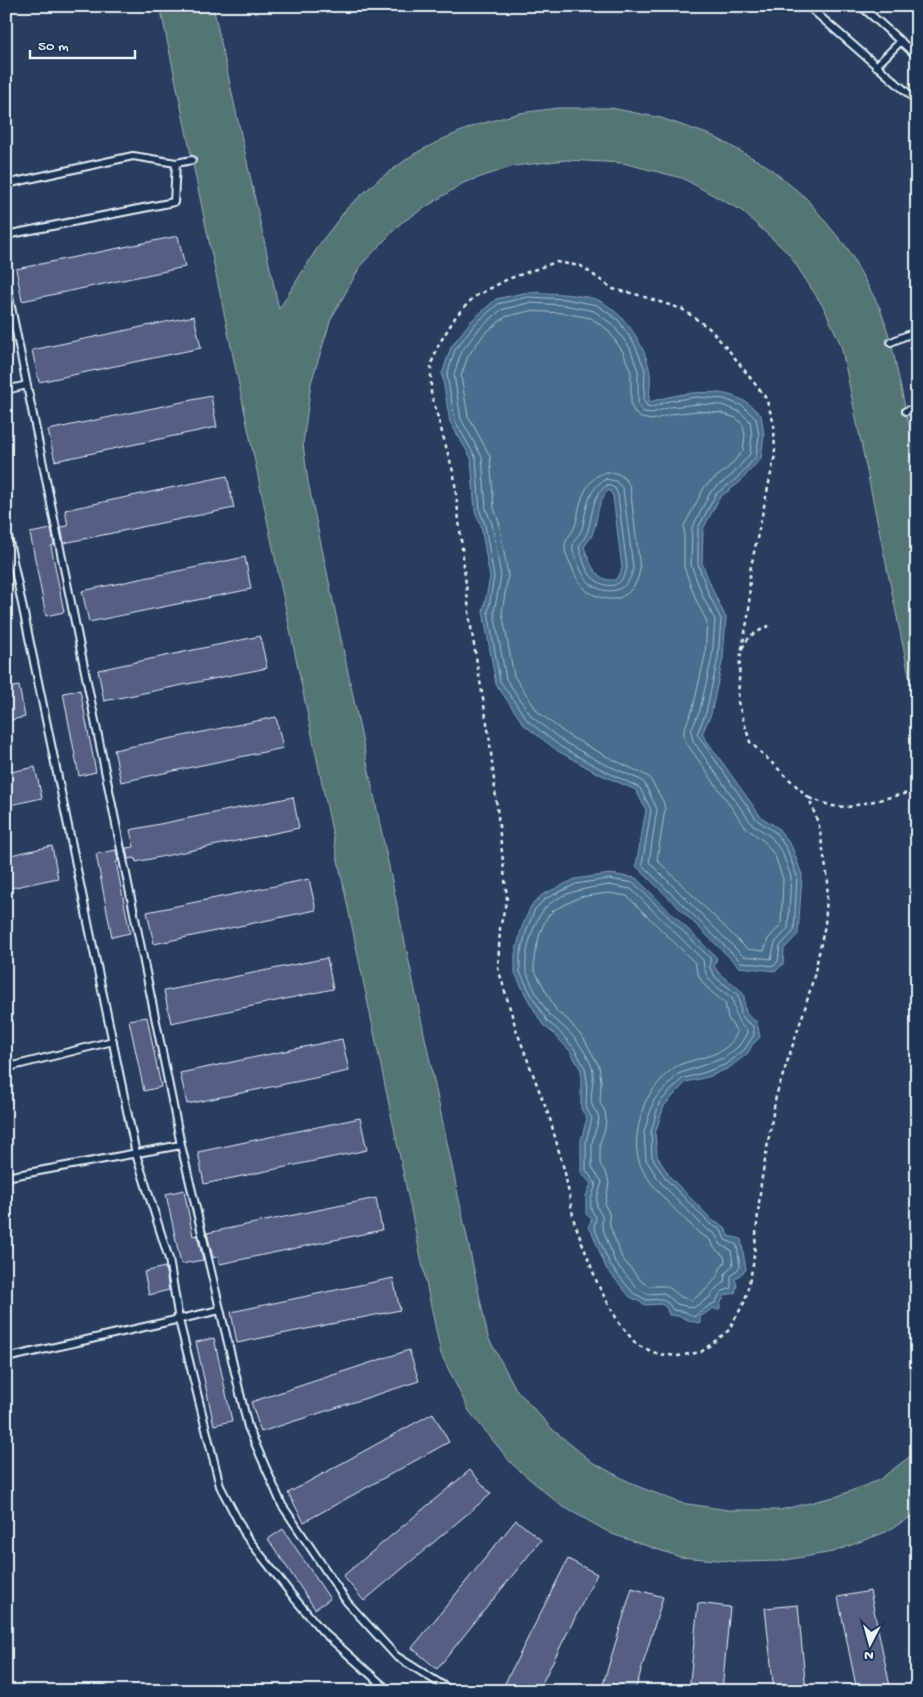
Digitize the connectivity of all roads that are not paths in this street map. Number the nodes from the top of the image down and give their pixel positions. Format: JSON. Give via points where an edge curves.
{"nodes":[{"id":1,"x":808,"y":6,"type":"edge"},
{"id":2,"x":861,"y":6,"type":"edge"},
{"id":3,"x":901,"y":41,"type":"junction"},
{"id":4,"x":917,"y":56,"type":"edge"},
{"id":5,"x":876,"y":66,"type":"junction"},
{"id":6,"x":917,"y":101,"type":"edge"},
{"id":7,"x":192,"y":160,"type":"dead end"},
{"id":8,"x":176,"y":163,"type":"junction"},
{"id":9,"x":6,"y":184,"type":"edge"},
{"id":10,"x":6,"y":234,"type":"edge"},
{"id":11,"x":6,"y":282,"type":"edge"},
{"id":12,"x":917,"y":331,"type":"edge"},
{"id":13,"x":890,"y":342,"type":"dead end"},
{"id":14,"x":27,"y":384,"type":"junction"},
{"id":15,"x":6,"y":390,"type":"edge"},
{"id":16,"x":917,"y":408,"type":"edge"},
{"id":17,"x":906,"y":411,"type":"dead end"},
{"id":18,"x":6,"y":527,"type":"edge"},
{"id":19,"x":113,"y":1041,"type":"junction"},
{"id":20,"x":6,"y":1071,"type":"edge"},
{"id":21,"x":182,"y":1145,"type":"junction"},
{"id":22,"x":136,"y":1154,"type":"junction"},
{"id":23,"x":6,"y":1177,"type":"edge"},
{"id":24,"x":220,"y":1310,"type":"junction"},
{"id":25,"x":179,"y":1320,"type":"junction"},
{"id":26,"x":6,"y":1358,"type":"edge"},
{"id":27,"x":389,"y":1691,"type":"edge"},
{"id":28,"x":452,"y":1691,"type":"edge"}],
"edges":[{"from":1,"to":5,"type":"lane"},
{"from":2,"to":3,"type":"lane"},
{"from":3,"to":4,"type":"lane"},
{"from":3,"to":5,"type":"lane"},
{"from":5,"to":6,"type":"lane"},
{"from":7,"to":8,"type":"lane"},
{"from":8,"to":9,"type":"lane","via":[[133,156]]},
{"from":8,"to":10,"type":"lane","via":[[174,202]]},
{"from":11,"to":14,"type":"lane"},
{"from":12,"to":13,"type":"lane"},
{"from":14,"to":15,"type":"lane"},
{"from":14,"to":21,"type":"lane"},
{"from":16,"to":17,"type":"lane"},
{"from":18,"to":19,"type":"lane"},
{"from":19,"to":20,"type":"lane","via":[[9,1066]]},
{"from":19,"to":22,"type":"lane"},
{"from":21,"to":22,"type":"lane"},
{"from":21,"to":24,"type":"lane"},
{"from":22,"to":23,"type":"lane"},
{"from":22,"to":25,"type":"lane","via":[[169,1259]]},
{"from":24,"to":25,"type":"lane"},
{"from":24,"to":28,"type":"lane","via":[[248,1427],[282,1505],[347,1602],[396,1656]]},
{"from":25,"to":26,"type":"lane"},
{"from":25,"to":27,"type":"lane","via":[[220,1486],[246,1536],[323,1632]]}]}
